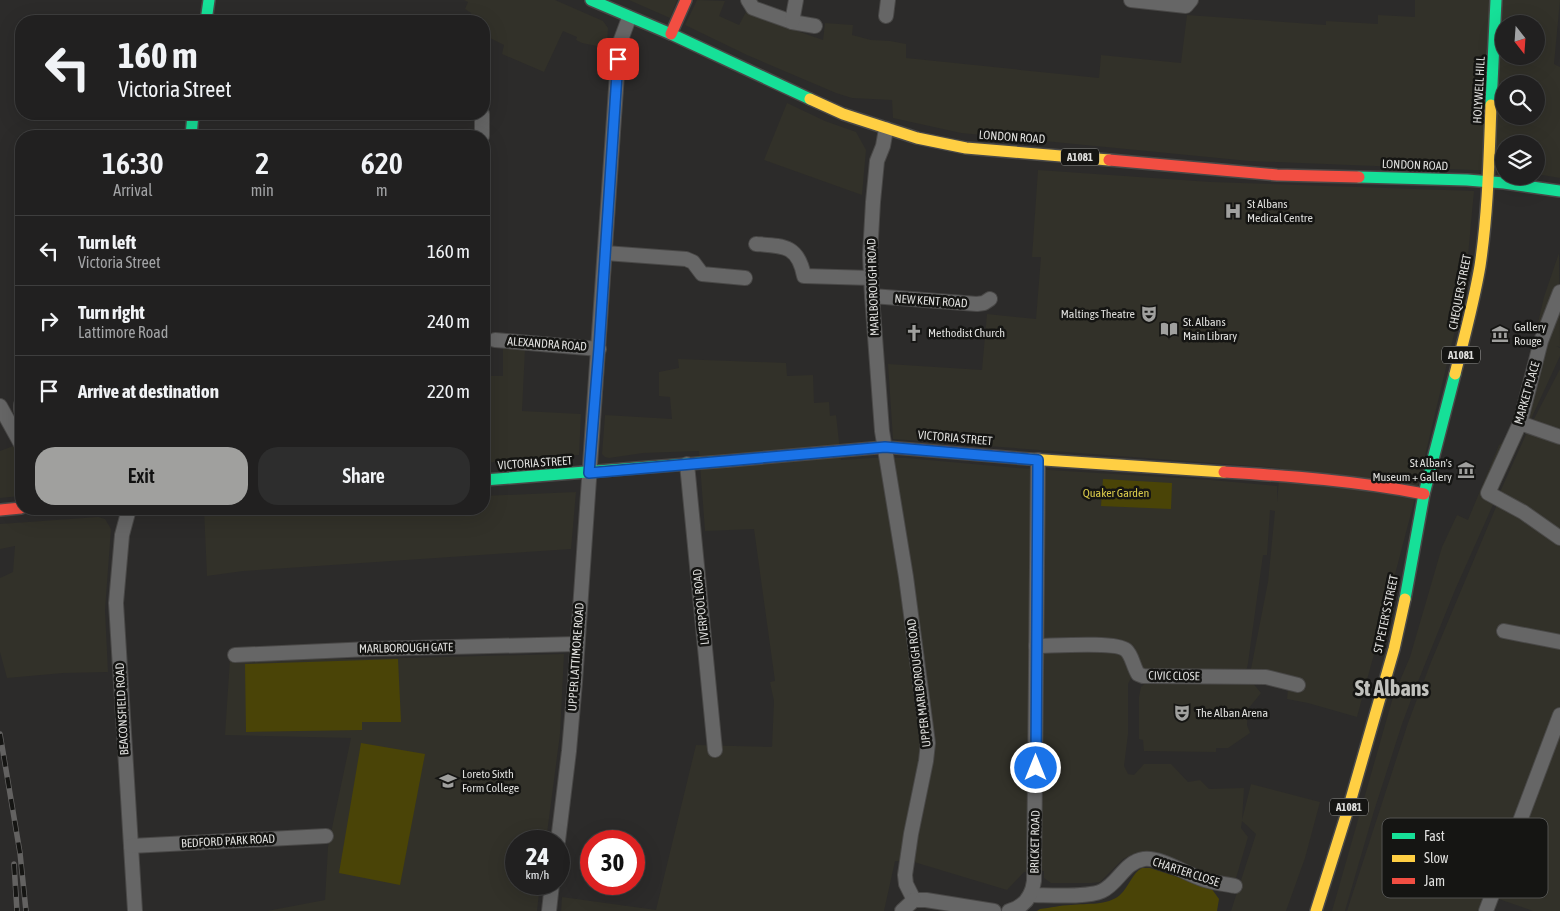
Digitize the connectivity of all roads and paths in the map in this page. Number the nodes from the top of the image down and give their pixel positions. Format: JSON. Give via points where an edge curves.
{"nodes":[{"id":1,"x":209,"y":0,"type":"edge"},
{"id":2,"x":591,"y":0,"type":"edge"},
{"id":3,"x":686,"y":0,"type":"edge"},
{"id":4,"x":748,"y":0,"type":"edge"},
{"id":5,"x":796,"y":0,"type":"edge"},
{"id":6,"x":888,"y":0,"type":"edge"},
{"id":7,"x":1131,"y":0,"type":"edge"},
{"id":8,"x":1191,"y":0,"type":"edge"},
{"id":9,"x":1496,"y":0,"type":"edge"},
{"id":10,"x":207,"y":15,"type":"edge"},
{"id":11,"x":886,"y":16,"type":"dead end"},
{"id":12,"x":630,"y":18,"type":"junction"},
{"id":13,"x":792,"y":22,"type":"junction"},
{"id":14,"x":816,"y":26,"type":"dead end"},
{"id":15,"x":670,"y":34,"type":"junction"},
{"id":16,"x":886,"y":129,"type":"junction"},
{"id":17,"x":1488,"y":182,"type":"junction"},
{"id":18,"x":1560,"y":191,"type":"edge"},
{"id":19,"x":756,"y":244,"type":"dead end"},
{"id":20,"x":605,"y":253,"type":"junction"},
{"id":21,"x":745,"y":278,"type":"dead end"},
{"id":22,"x":871,"y":278,"type":"junction"},
{"id":23,"x":1560,"y":292,"type":"edge"},
{"id":24,"x":872,"y":296,"type":"junction"},
{"id":25,"x":990,"y":299,"type":"dead end"},
{"id":26,"x":495,"y":340,"type":"dead end"},
{"id":27,"x":599,"y":348,"type":"junction"},
{"id":28,"x":0,"y":406,"type":"edge"},
{"id":29,"x":1520,"y":423,"type":"junction"},
{"id":30,"x":15,"y":433,"type":"edge"},
{"id":31,"x":1560,"y":437,"type":"edge"},
{"id":32,"x":885,"y":447,"type":"junction"},
{"id":33,"x":1038,"y":460,"type":"junction"},
{"id":34,"x":687,"y":464,"type":"junction"},
{"id":35,"x":589,"y":473,"type":"junction"},
{"id":36,"x":490,"y":480,"type":"edge"},
{"id":37,"x":1424,"y":494,"type":"junction"},
{"id":38,"x":15,"y":509,"type":"edge"},
{"id":39,"x":0,"y":510,"type":"edge"},
{"id":40,"x":127,"y":515,"type":"edge"},
{"id":41,"x":1560,"y":538,"type":"edge"},
{"id":42,"x":1504,"y":631,"type":"dead end"},
{"id":43,"x":1560,"y":642,"type":"edge"},
{"id":44,"x":577,"y":644,"type":"junction"},
{"id":45,"x":1036,"y":646,"type":"junction"},
{"id":46,"x":235,"y":655,"type":"dead end"},
{"id":47,"x":1298,"y":685,"type":"dead end"},
{"id":48,"x":1560,"y":715,"type":"edge"},
{"id":49,"x":716,"y":750,"type":"dead end"},
{"id":50,"x":1521,"y":818,"type":"edge"},
{"id":51,"x":559,"y":830,"type":"edge"},
{"id":52,"x":326,"y":836,"type":"dead end"},
{"id":53,"x":131,"y":846,"type":"junction"},
{"id":54,"x":1235,"y":886,"type":"dead end"},
{"id":55,"x":550,"y":895,"type":"edge"},
{"id":56,"x":1030,"y":896,"type":"junction"},
{"id":57,"x":1491,"y":898,"type":"edge"},
{"id":58,"x":914,"y":900,"type":"junction"},
{"id":59,"x":135,"y":911,"type":"edge"},
{"id":60,"x":548,"y":911,"type":"edge"},
{"id":61,"x":902,"y":911,"type":"edge"},
{"id":62,"x":994,"y":911,"type":"edge"},
{"id":63,"x":1009,"y":911,"type":"edge"},
{"id":64,"x":1316,"y":911,"type":"edge"},
{"id":65,"x":1486,"y":911,"type":"edge"}],
"edges":[{"from":1,"to":10,"type":"main road"},
{"from":2,"to":12,"type":"main road","name":"LONDON ROAD","number":"A1081"},
{"from":3,"to":15,"type":"main road"},
{"from":4,"to":13,"type":"street","via":[[753,8]]},
{"from":5,"to":13,"type":"street"},
{"from":6,"to":11,"type":"street"},
{"from":7,"to":8,"type":"street","via":[[1186,6]]},
{"from":9,"to":17,"type":"main road","name":"HOLYWELL HILL"},
{"from":12,"to":15,"type":"main road","name":"LONDON ROAD","number":"A1081"},
{"from":12,"to":20,"type":"street","name":"UPPER LATTIMORE ROAD","via":[[619,45]]},
{"from":13,"to":14,"type":"street"},
{"from":15,"to":16,"type":"main road","name":"LONDON ROAD","number":"A1081","via":[[843,114]]},
{"from":16,"to":17,"type":"main road","name":"LONDON ROAD","number":"A1081","via":[[966,148],[1277,175]]},
{"from":16,"to":22,"type":"street","name":"MARLBOROUGH ROAD","via":[[877,161],[872,202]]},
{"from":17,"to":18,"type":"main road","name":"LONDON ROAD"},
{"from":17,"to":37,"type":"main road","name":"CHEQUER STREET","number":"A1081","via":[[1480,265],[1471,309]]},
{"from":19,"to":22,"type":"street","via":[[790,249],[797,255],[804,276]]},
{"from":20,"to":21,"type":"street","via":[[686,259],[693,262],[702,274]]},
{"from":20,"to":27,"type":"street","name":"UPPER LATTIMORE ROAD"},
{"from":22,"to":24,"type":"street","name":"MARLBOROUGH ROAD"},
{"from":23,"to":29,"type":"street","name":"MARKET PLACE","via":[[1541,341]]},
{"from":24,"to":25,"type":"street","name":"NEW KENT ROAD","via":[[977,304]]},
{"from":24,"to":32,"type":"street","name":"MARLBOROUGH ROAD"},
{"from":26,"to":27,"type":"street","name":"ALEXANDRA ROAD"},
{"from":27,"to":35,"type":"street","name":"UPPER LATTIMORE ROAD"},
{"from":28,"to":30,"type":"street"},
{"from":29,"to":31,"type":"street"},
{"from":29,"to":41,"type":"street","name":"MARKET PLACE","via":[[1488,492]]},
{"from":32,"to":33,"type":"main road","name":"VICTORIA STREET"},
{"from":32,"to":34,"type":"main road","name":"VICTORIA STREET"},
{"from":32,"to":58,"type":"street","name":"UPPER MARLBOROUGH ROAD","via":[[928,743],[904,875]]},
{"from":33,"to":37,"type":"main road","name":"VICTORIA STREET","via":[[1275,475],[1382,486]]},
{"from":33,"to":45,"type":"street","name":"BRICKET ROAD"},
{"from":34,"to":35,"type":"main road","name":"VICTORIA STREET"},
{"from":34,"to":49,"type":"street","name":"LIVERPOOL ROAD"},
{"from":35,"to":36,"type":"main road","name":"VICTORIA STREET"},
{"from":35,"to":44,"type":"street","name":"UPPER LATTIMORE ROAD"},
{"from":37,"to":64,"type":"main road","name":"ST PETER'S STREET","number":"A1081","via":[[1394,649]]},
{"from":38,"to":39,"type":"main road"},
{"from":40,"to":53,"type":"street","name":"BEACONSFIELD ROAD","via":[[122,534],[116,602]]},
{"from":42,"to":43,"type":"street"},
{"from":44,"to":46,"type":"street","name":"MARLBOROUGH GATE"},
{"from":44,"to":51,"type":"street","name":"UPPER LATTIMORE ROAD"},
{"from":45,"to":47,"type":"street","name":"CIVIC CLOSE","via":[[1122,647],[1128,651],[1138,674],[1143,676],[1266,677]]},
{"from":45,"to":56,"type":"street","name":"BRICKET ROAD","via":[[1034,872]]},
{"from":48,"to":50,"type":"street"},
{"from":52,"to":53,"type":"street","name":"BEDFORD PARK ROAD"},
{"from":53,"to":59,"type":"street","name":"BEACONSFIELD ROAD"},
{"from":54,"to":56,"type":"street","name":"CHARTER CLOSE","via":[[1205,880],[1146,859],[1130,864],[1109,887],[1094,894]]},
{"from":55,"to":60,"type":"street"},
{"from":56,"to":63,"type":"street","via":[[1019,908]]},
{"from":57,"to":65,"type":"street"},
{"from":58,"to":61,"type":"street"},
{"from":58,"to":62,"type":"street"}]}
